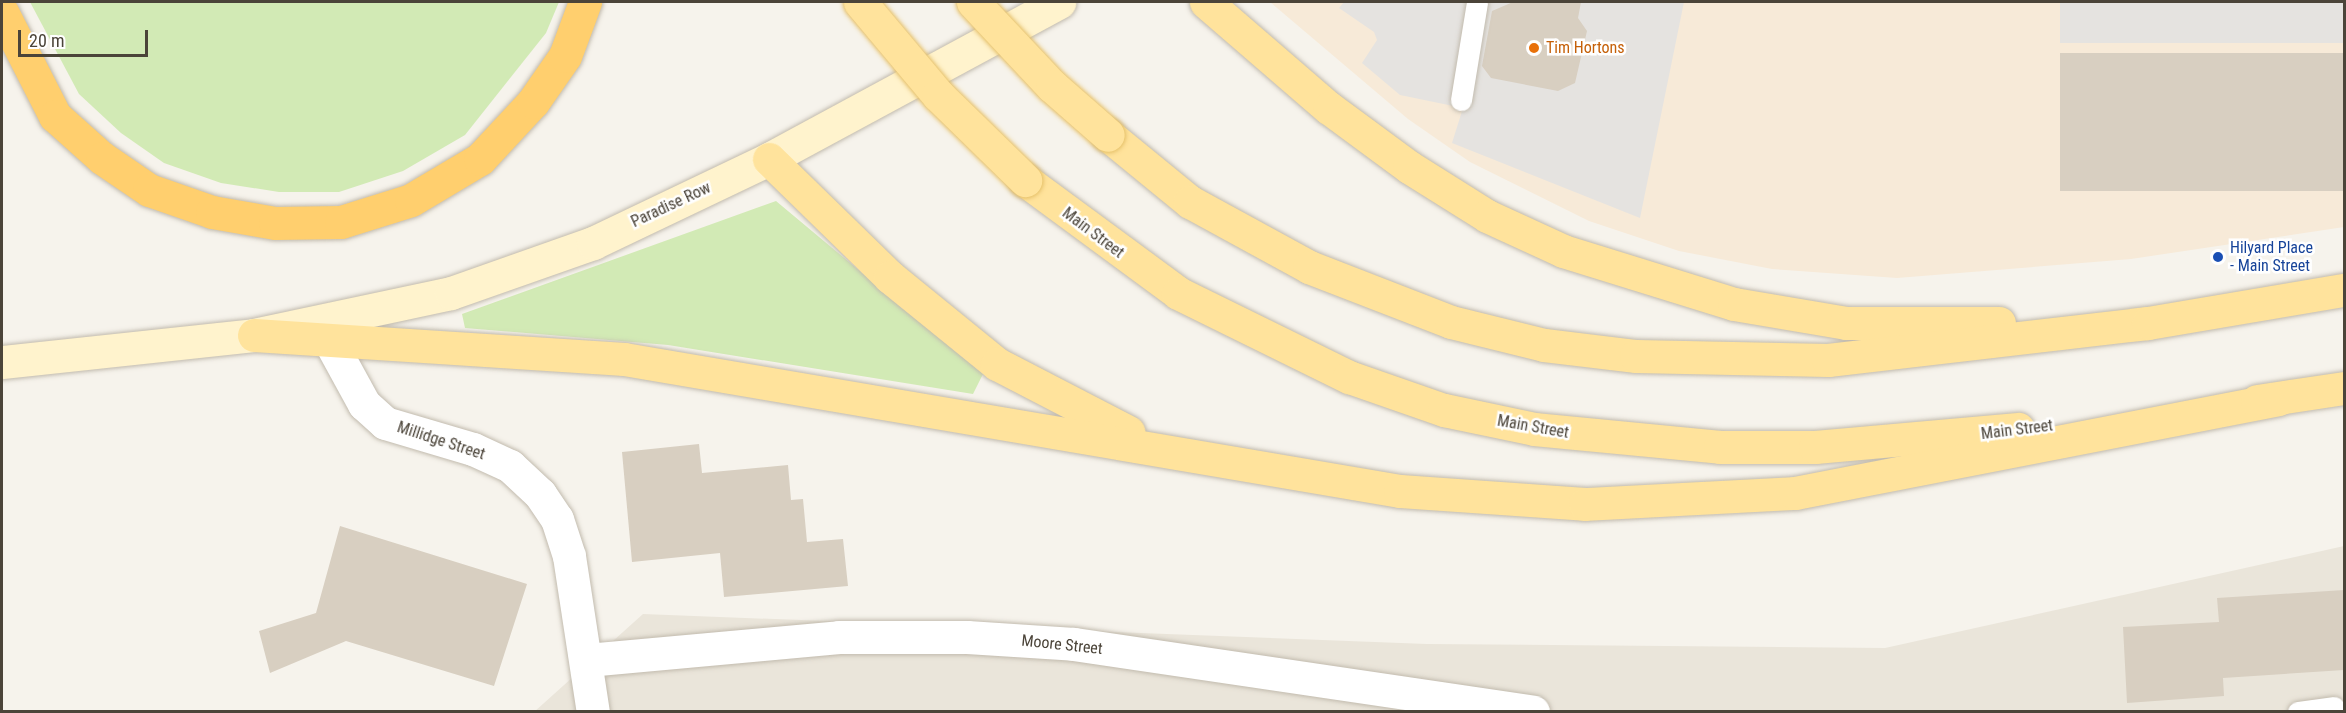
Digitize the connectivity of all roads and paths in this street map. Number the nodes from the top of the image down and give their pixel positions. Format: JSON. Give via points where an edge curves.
{"nodes":[{"id":1,"x":585,"y":2,"type":"edge"},
{"id":2,"x":860,"y":2,"type":"edge"},
{"id":3,"x":973,"y":2,"type":"edge"},
{"id":4,"x":1059,"y":2,"type":"edge"},
{"id":5,"x":1206,"y":2,"type":"edge"},
{"id":6,"x":1478,"y":2,"type":"edge"},
{"id":7,"x":2,"y":12,"type":"edge"},
{"id":8,"x":1461,"y":100,"type":"dead end"},
{"id":9,"x":770,"y":159,"type":"junction"},
{"id":10,"x":2344,"y":290,"type":"edge"},
{"id":11,"x":2148,"y":323,"type":"junction"},
{"id":12,"x":254,"y":335,"type":"junction"},
{"id":13,"x":328,"y":340,"type":"junction"},
{"id":14,"x":2,"y":362,"type":"edge"},
{"id":15,"x":2344,"y":388,"type":"edge"},
{"id":16,"x":2279,"y":399,"type":"junction"},
{"id":17,"x":1165,"y":450,"type":"junction"},
{"id":18,"x":588,"y":660,"type":"junction"},
{"id":19,"x":2334,"y":707,"type":"dead end"},
{"id":20,"x":593,"y":711,"type":"edge"},
{"id":21,"x":1533,"y":711,"type":"edge"},
{"id":22,"x":2298,"y":711,"type":"edge"}],
"edges":[{"from":1,"to":7,"type":"highway","via":[[565,56],[532,102],[480,159],[401,203],[341,222],[286,223],[212,212],[170,198],[102,158],[55,116]]},
{"from":2,"to":16,"type":"main road","name":"Main Street","bridge":true,"via":[[938,95],[1024,180],[1178,293],[1266,340],[1444,410],[1534,429],[1720,447],[1815,447],[1934,439]]},
{"from":3,"to":11,"type":"main road","bridge":true,"via":[[1052,86],[1190,202],[1309,267],[1451,322],[1544,345],[1636,356],[1828,360]]},
{"from":4,"to":9,"type":"main road","name":"Paradise Row"},
{"from":5,"to":11,"type":"main road","via":[[1329,108],[1409,167],[1487,216],[1563,251],[1734,304],[1846,323]]},
{"from":6,"to":8,"type":"lane"},
{"from":9,"to":12,"type":"main road","name":"Paradise Row","via":[[593,243],[462,289]]},
{"from":9,"to":17,"type":"main road","via":[[890,277],[996,364]]},
{"from":10,"to":11,"type":"main road"},
{"from":12,"to":13,"type":"main road"},
{"from":12,"to":14,"type":"main road","name":"Paradise Row"},
{"from":13,"to":17,"type":"main road","via":[[624,359]]},
{"from":13,"to":18,"type":"street","name":"Millidge Street","via":[[364,404],[385,423],[473,449],[510,466],[540,494],[557,519],[570,556]]},
{"from":15,"to":16,"type":"main road","name":"Main Street"},
{"from":16,"to":17,"type":"main road","via":[[1795,493],[1681,503],[1481,500]]},
{"from":18,"to":20,"type":"street","name":"Millidge Street"},
{"from":18,"to":21,"type":"street","name":"Moore Street","via":[[839,637],[967,637],[1074,644]]},
{"from":19,"to":22,"type":"lane"}]}
